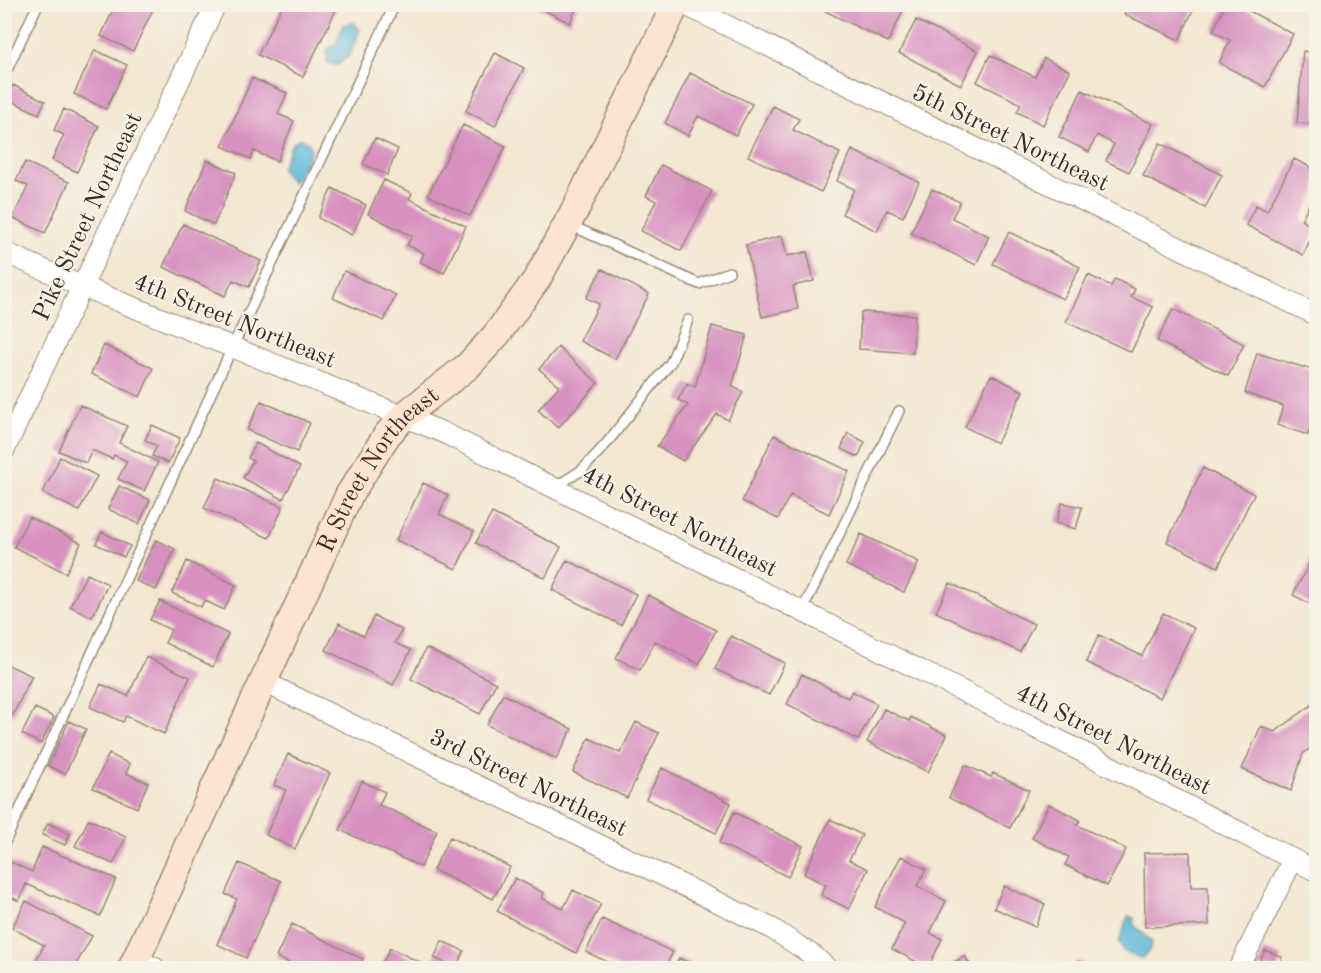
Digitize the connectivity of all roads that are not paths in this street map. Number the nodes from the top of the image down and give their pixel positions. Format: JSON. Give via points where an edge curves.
{"nodes":[{"id":1,"x":38,"y":4,"type":"edge"},
{"id":2,"x":216,"y":4,"type":"edge"},
{"id":3,"x":395,"y":4,"type":"edge"},
{"id":4,"x":676,"y":4,"type":"edge"},
{"id":5,"x":683,"y":4,"type":"edge"},
{"id":6,"x":4,"y":76,"type":"edge"},
{"id":7,"x":568,"y":224,"type":"junction"},
{"id":8,"x":4,"y":252,"type":"edge"},
{"id":9,"x":729,"y":272,"type":"dead end"},
{"id":10,"x":81,"y":286,"type":"junction"},
{"id":11,"x":1317,"y":315,"type":"edge"},
{"id":12,"x":688,"y":320,"type":"dead end"},
{"id":13,"x":232,"y":346,"type":"junction"},
{"id":14,"x":899,"y":411,"type":"dead end"},
{"id":15,"x":405,"y":415,"type":"junction"},
{"id":16,"x":4,"y":451,"type":"edge"},
{"id":17,"x":555,"y":487,"type":"junction"},
{"id":18,"x":801,"y":611,"type":"junction"},
{"id":19,"x":264,"y":682,"type":"junction"},
{"id":20,"x":4,"y":844,"type":"edge"},
{"id":21,"x":1293,"y":859,"type":"junction"},
{"id":22,"x":1316,"y":870,"type":"edge"},
{"id":23,"x":141,"y":966,"type":"edge"},
{"id":24,"x":827,"y":969,"type":"edge"},
{"id":25,"x":1239,"y":969,"type":"edge"}],
"edges":[{"from":1,"to":6,"type":"lane"},
{"from":2,"to":10,"type":"street","name":"Pike Street Northeast"},
{"from":3,"to":13,"type":"lane"},
{"from":4,"to":7,"type":"street","name":"R Street Northeast"},
{"from":5,"to":11,"type":"street","name":"5th Street Northeast"},
{"from":7,"to":9,"type":"lane","via":[[699,284]]},
{"from":7,"to":15,"type":"street","name":"R Street Northeast","via":[[537,279],[497,334],[468,366]]},
{"from":8,"to":10,"type":"street","name":"4th Street Northeast"},
{"from":10,"to":13,"type":"street","name":"4th Street Northeast"},
{"from":10,"to":16,"type":"street","name":"Pike Street Northeast"},
{"from":12,"to":17,"type":"lane","via":[[664,371],[582,470]]},
{"from":13,"to":15,"type":"street","name":"4th Street Northeast"},
{"from":13,"to":20,"type":"lane"},
{"from":14,"to":18,"type":"lane"},
{"from":15,"to":17,"type":"street","name":"4th Street Northeast"},
{"from":15,"to":19,"type":"street","name":"R Street Northeast","via":[[387,435],[349,495]]},
{"from":17,"to":18,"type":"street","name":"4th Street Northeast"},
{"from":18,"to":21,"type":"street","name":"4th Street Northeast"},
{"from":19,"to":23,"type":"street","name":"R Street Northeast"},
{"from":19,"to":24,"type":"street","name":"3rd Street Northeast","via":[[771,928]]},
{"from":21,"to":22,"type":"street","name":"4th Street Northeast"},
{"from":21,"to":25,"type":"street"}]}
